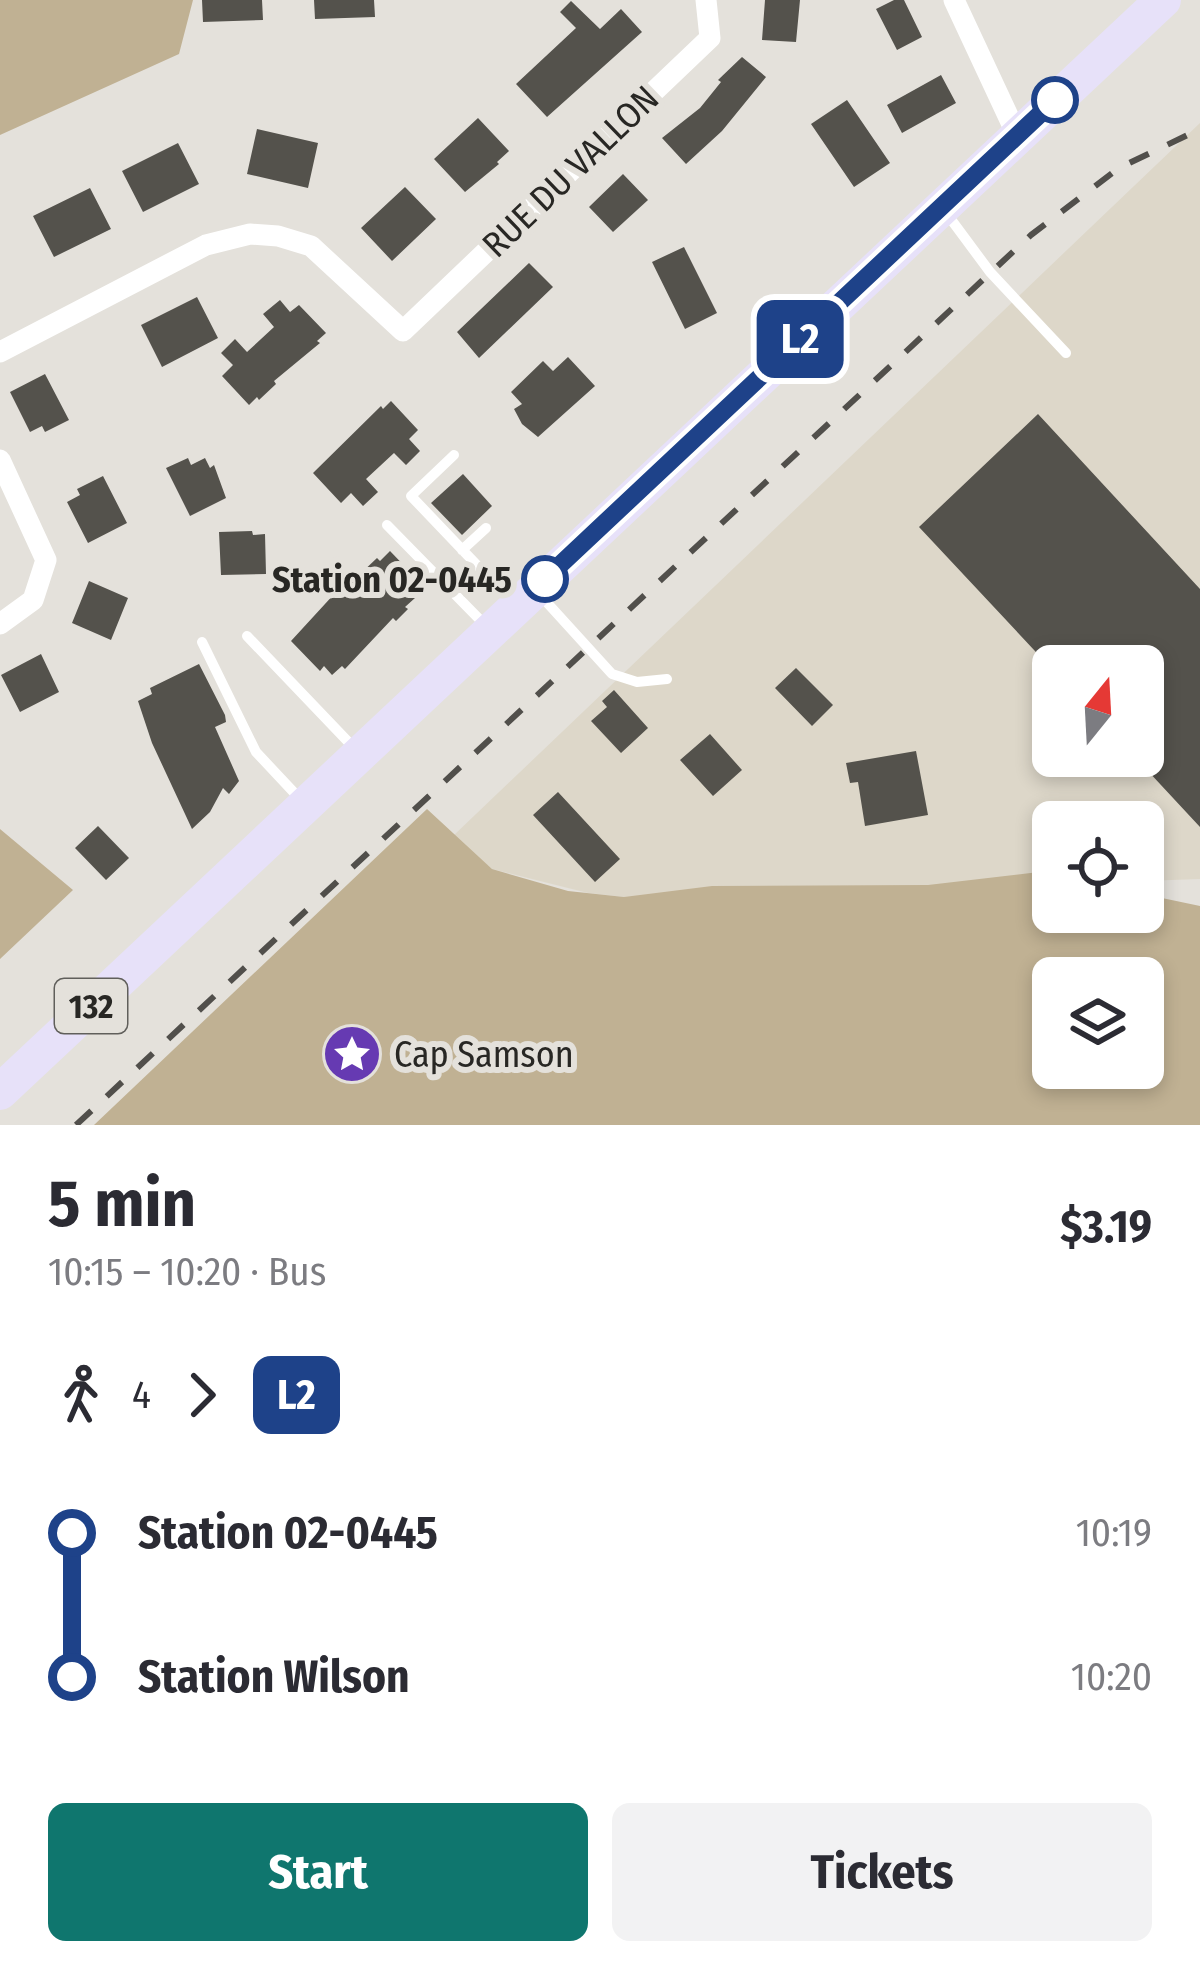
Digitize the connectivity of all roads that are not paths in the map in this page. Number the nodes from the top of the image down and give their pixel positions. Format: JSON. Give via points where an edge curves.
{"nodes":[{"id":1,"x":706,"y":0,"type":"edge"},
{"id":2,"x":954,"y":0,"type":"edge"},
{"id":3,"x":1163,"y":0,"type":"edge"},
{"id":4,"x":1017,"y":135,"type":"junction"},
{"id":5,"x":941,"y":207,"type":"junction"},
{"id":6,"x":0,"y":352,"type":"edge"},
{"id":7,"x":1066,"y":353,"type":"dead end"},
{"id":8,"x":454,"y":454,"type":"dead end"},
{"id":9,"x":0,"y":460,"type":"edge"},
{"id":10,"x":386,"y":525,"type":"dead end"},
{"id":11,"x":486,"y":529,"type":"dead end"},
{"id":12,"x":462,"y":550,"type":"junction"},
{"id":13,"x":514,"y":609,"type":"junction"},
{"id":14,"x":0,"y":624,"type":"edge"},
{"id":15,"x":247,"y":635,"type":"dead end"},
{"id":16,"x":202,"y":642,"type":"dead end"},
{"id":17,"x":667,"y":679,"type":"dead end"},
{"id":18,"x":359,"y":754,"type":"junction"},
{"id":19,"x":306,"y":804,"type":"junction"},
{"id":20,"x":0,"y":1092,"type":"edge"}],
"edges":[{"from":1,"to":6,"type":"street","name":"RUE DU VALLON","via":[[710,38],[404,332],[311,246],[250,234],[206,245]]},
{"from":2,"to":4,"type":"street"},
{"from":3,"to":4,"type":"main road","number":"132"},
{"from":4,"to":5,"type":"main road","number":"132"},
{"from":5,"to":7,"type":"lane"},
{"from":5,"to":13,"type":"main road","number":"132"},
{"from":8,"to":12,"type":"lane","via":[[411,496]]},
{"from":9,"to":14,"type":"street","via":[[46,560],[33,600]]},
{"from":10,"to":13,"type":"lane"},
{"from":11,"to":12,"type":"lane"},
{"from":12,"to":13,"type":"lane"},
{"from":13,"to":17,"type":"lane","via":[[612,674]]},
{"from":13,"to":18,"type":"main road","number":"132"},
{"from":15,"to":18,"type":"lane"},
{"from":16,"to":19,"type":"lane","via":[[256,752]]},
{"from":18,"to":19,"type":"main road","number":"132"},
{"from":19,"to":20,"type":"main road","number":"132"}]}
